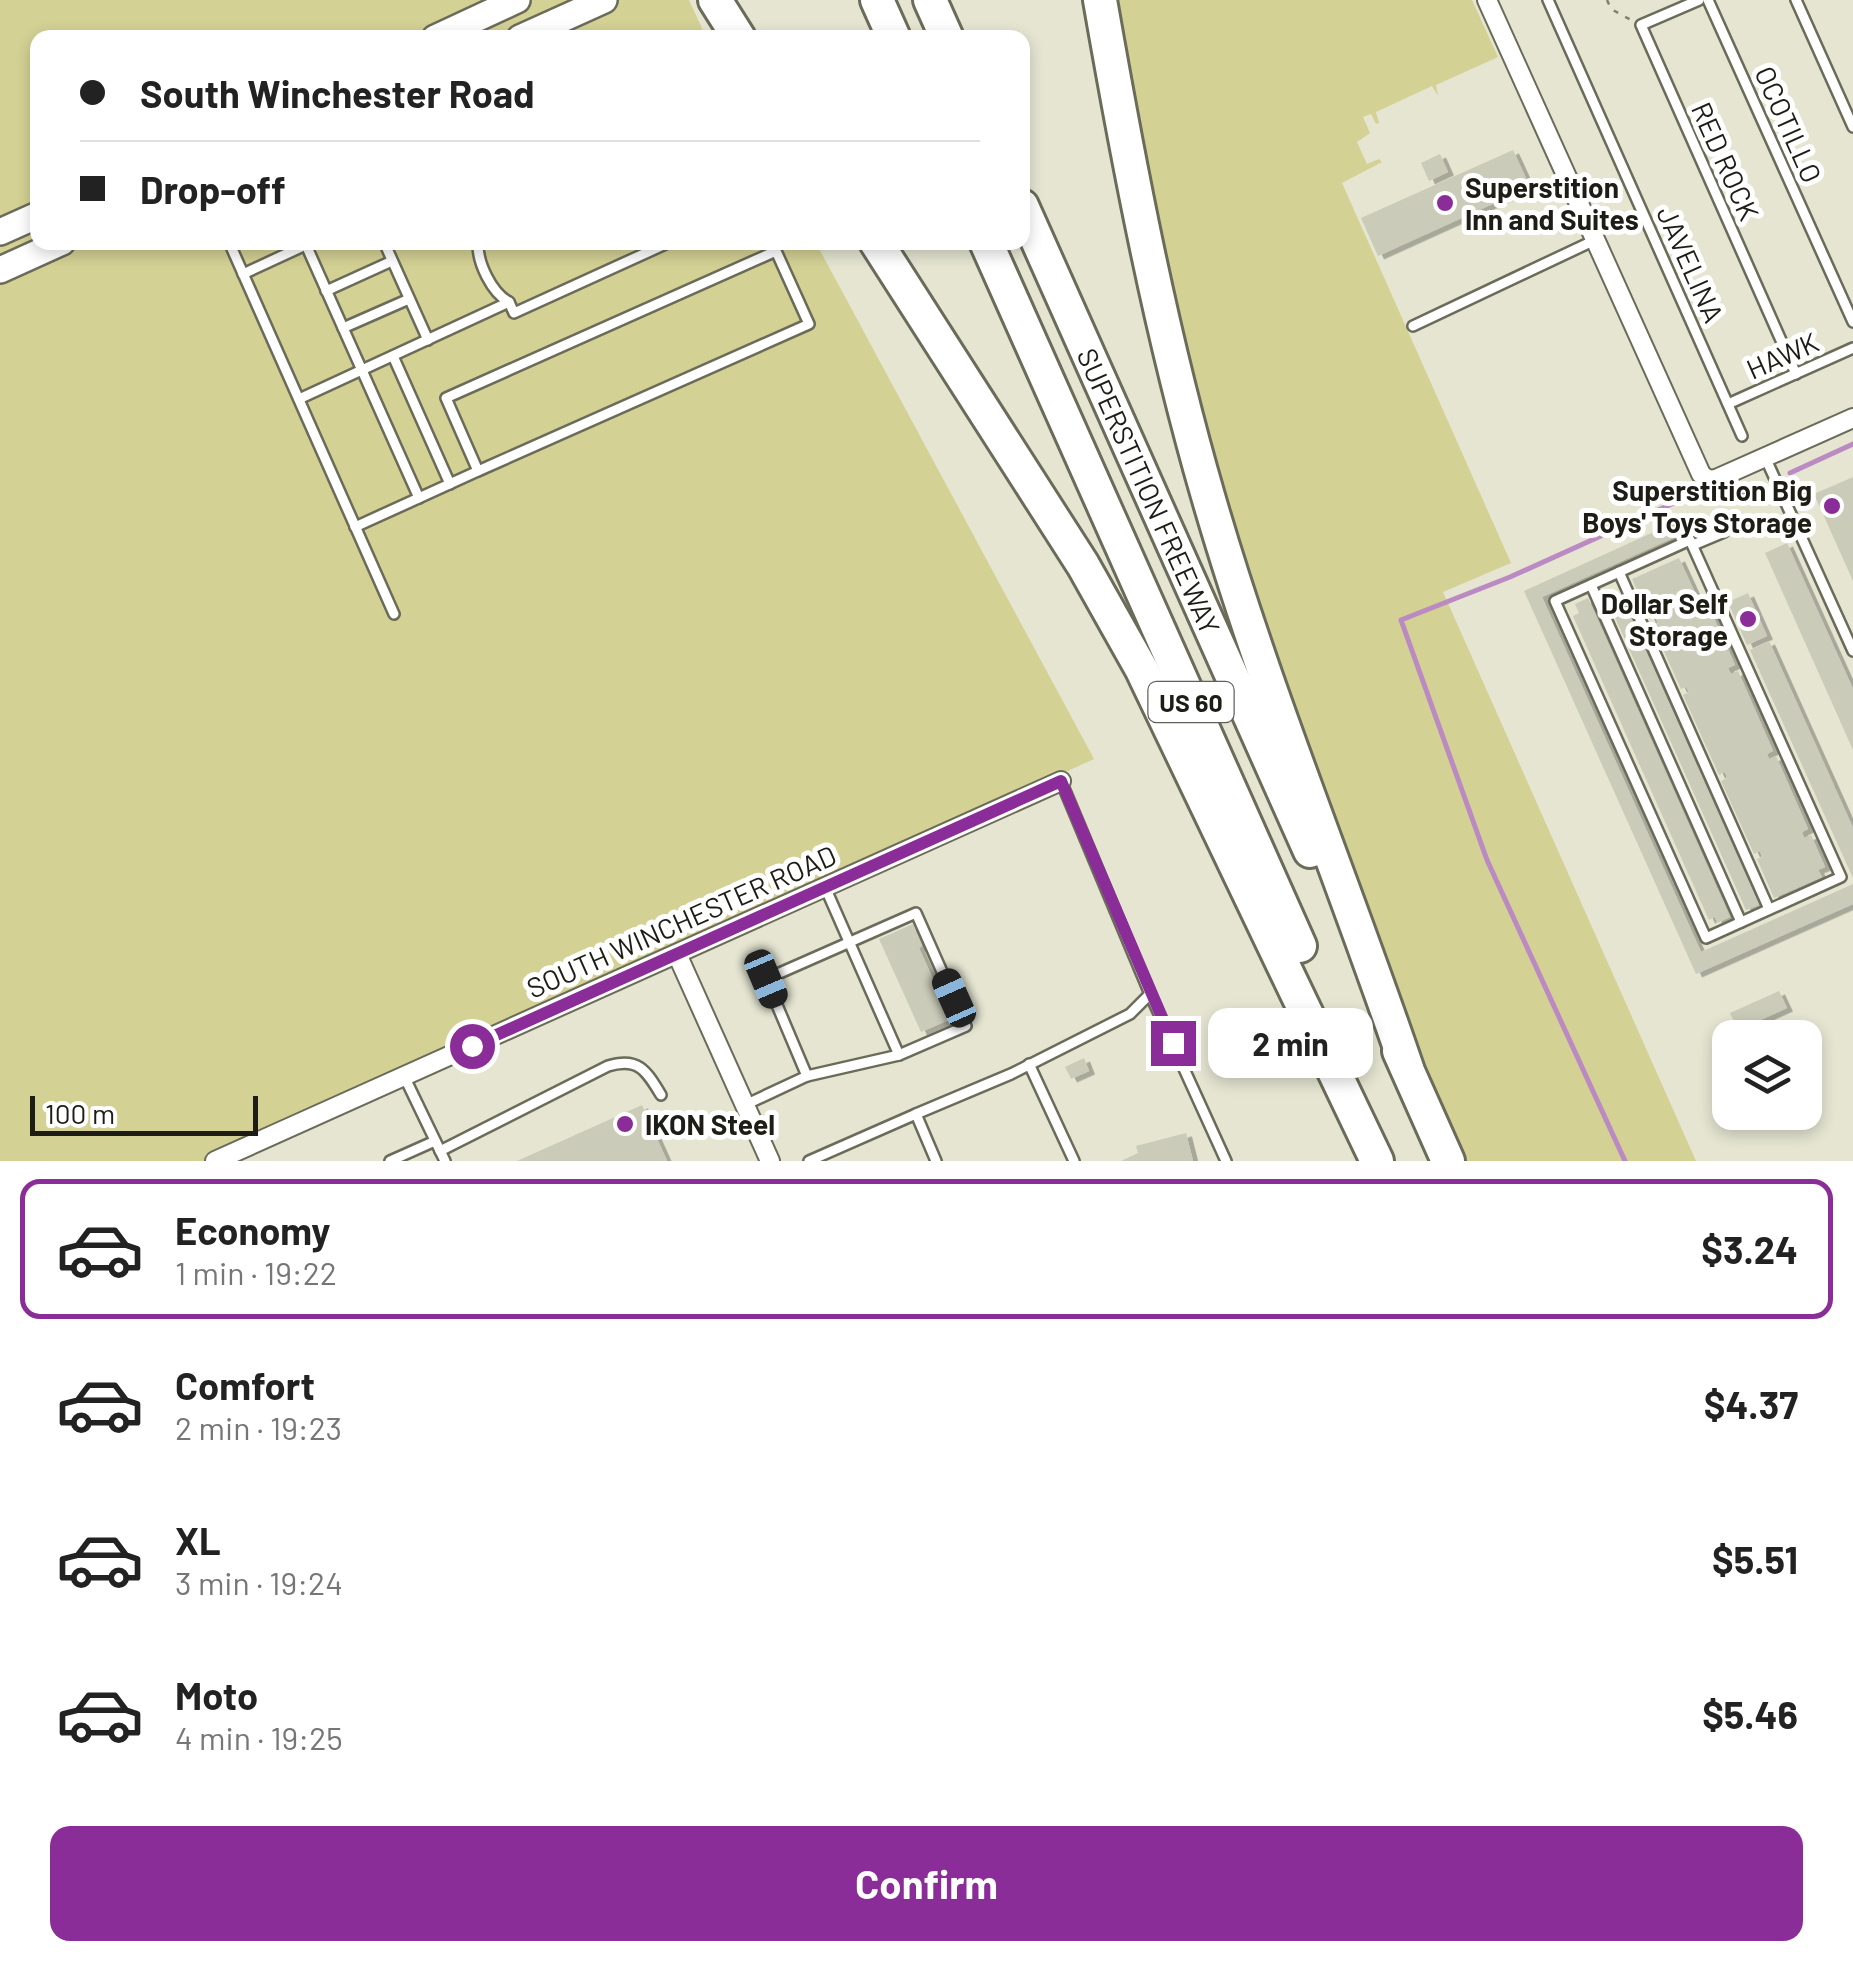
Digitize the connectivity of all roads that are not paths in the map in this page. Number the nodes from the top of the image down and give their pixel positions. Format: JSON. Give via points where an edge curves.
{"nodes":[{"id":1,"x":517,"y":0,"type":"edge"},
{"id":2,"x":604,"y":0,"type":"edge"},
{"id":3,"x":715,"y":0,"type":"edge"},
{"id":4,"x":878,"y":0,"type":"edge"},
{"id":5,"x":930,"y":0,"type":"edge"},
{"id":6,"x":1100,"y":0,"type":"edge"},
{"id":7,"x":1487,"y":0,"type":"edge"},
{"id":8,"x":1548,"y":0,"type":"edge"},
{"id":9,"x":1699,"y":0,"type":"edge"},
{"id":10,"x":1708,"y":0,"type":"edge"},
{"id":11,"x":1796,"y":0,"type":"edge"},
{"id":12,"x":452,"y":30,"type":"edge"},
{"id":13,"x":538,"y":30,"type":"edge"},
{"id":14,"x":735,"y":30,"type":"edge"},
{"id":15,"x":891,"y":30,"type":"edge"},
{"id":16,"x":943,"y":30,"type":"edge"},
{"id":17,"x":1853,"y":126,"type":"edge"},
{"id":18,"x":30,"y":219,"type":"edge"},
{"id":19,"x":1030,"y":224,"type":"edge"},
{"id":20,"x":0,"y":232,"type":"edge"},
{"id":21,"x":1595,"y":240,"type":"junction"},
{"id":22,"x":44,"y":250,"type":"edge"},
{"id":23,"x":232,"y":250,"type":"edge"},
{"id":24,"x":296,"y":250,"type":"edge"},
{"id":25,"x":311,"y":250,"type":"edge"},
{"id":26,"x":388,"y":250,"type":"edge"},
{"id":27,"x":477,"y":250,"type":"edge"},
{"id":28,"x":653,"y":250,"type":"edge"},
{"id":29,"x":881,"y":250,"type":"edge"},
{"id":30,"x":990,"y":250,"type":"edge"},
{"id":31,"x":392,"y":260,"type":"junction"},
{"id":32,"x":0,"y":270,"type":"edge"},
{"id":33,"x":243,"y":274,"type":"junction"},
{"id":34,"x":326,"y":291,"type":"junction"},
{"id":35,"x":409,"y":299,"type":"junction"},
{"id":36,"x":509,"y":302,"type":"junction"},
{"id":37,"x":1853,"y":322,"type":"edge"},
{"id":38,"x":1413,"y":326,"type":"dead end"},
{"id":39,"x":343,"y":328,"type":"junction"},
{"id":40,"x":428,"y":340,"type":"junction"},
{"id":41,"x":1853,"y":348,"type":"edge"},
{"id":42,"x":392,"y":356,"type":"junction"},
{"id":43,"x":362,"y":370,"type":"junction"},
{"id":44,"x":1796,"y":374,"type":"junction"},
{"id":45,"x":298,"y":398,"type":"junction"},
{"id":46,"x":1728,"y":404,"type":"junction"},
{"id":47,"x":1853,"y":418,"type":"edge"},
{"id":48,"x":1742,"y":436,"type":"dead end"},
{"id":49,"x":1765,"y":458,"type":"junction"},
{"id":50,"x":478,"y":471,"type":"junction"},
{"id":51,"x":450,"y":484,"type":"junction"},
{"id":52,"x":419,"y":498,"type":"junction"},
{"id":53,"x":356,"y":527,"type":"junction"},
{"id":54,"x":1724,"y":532,"type":"dead end"},
{"id":55,"x":1693,"y":546,"type":"junction"},
{"id":56,"x":1619,"y":572,"type":"junction"},
{"id":57,"x":1591,"y":584,"type":"junction"},
{"id":58,"x":394,"y":614,"type":"dead end"},
{"id":59,"x":1853,"y":651,"type":"edge"},
{"id":60,"x":1061,"y":781,"type":"joint"},
{"id":61,"x":826,"y":886,"type":"junction"},
{"id":62,"x":1770,"y":909,"type":"junction"},
{"id":63,"x":1742,"y":922,"type":"junction"},
{"id":64,"x":850,"y":942,"type":"junction"},
{"id":65,"x":677,"y":954,"type":"junction"},
{"id":66,"x":1150,"y":994,"type":"junction"},
{"id":67,"x":899,"y":1055,"type":"junction"},
{"id":68,"x":1029,"y":1064,"type":"junction"},
{"id":69,"x":1406,"y":1068,"type":"junction"},
{"id":70,"x":404,"y":1076,"type":"junction"},
{"id":71,"x":807,"y":1076,"type":"junction"},
{"id":72,"x":660,"y":1095,"type":"dead end"},
{"id":73,"x":744,"y":1105,"type":"junction"},
{"id":74,"x":916,"y":1114,"type":"junction"},
{"id":75,"x":435,"y":1141,"type":"junction"},
{"id":76,"x":416,"y":1149,"type":"junction"},
{"id":77,"x":443,"y":1156,"type":"edge"},
{"id":78,"x":763,"y":1159,"type":"edge"},
{"id":79,"x":215,"y":1161,"type":"edge"},
{"id":80,"x":390,"y":1161,"type":"edge"},
{"id":81,"x":422,"y":1161,"type":"edge"},
{"id":82,"x":809,"y":1161,"type":"edge"},
{"id":83,"x":936,"y":1161,"type":"edge"},
{"id":84,"x":1074,"y":1161,"type":"edge"},
{"id":85,"x":1226,"y":1161,"type":"edge"},
{"id":86,"x":1377,"y":1161,"type":"edge"},
{"id":87,"x":1396,"y":1161,"type":"edge"},
{"id":88,"x":1448,"y":1161,"type":"edge"}],
"edges":[{"from":1,"to":12,"type":"main road"},
{"from":2,"to":13,"type":"main road"},
{"from":3,"to":14,"type":"highway"},
{"from":4,"to":15,"type":"highway"},
{"from":5,"to":16,"type":"highway"},
{"from":6,"to":69,"type":"highway","via":[[1169,354],[1208,498]]},
{"from":7,"to":21,"type":"street"},
{"from":8,"to":46,"type":"lane","name":"JAVELINA"},
{"from":9,"to":44,"type":"lane","name":"RED ROCK","via":[[1641,25]]},
{"from":10,"to":37,"type":"lane","name":"OCOTILLO"},
{"from":11,"to":17,"type":"lane"},
{"from":18,"to":20,"type":"main road"},
{"from":19,"to":69,"type":"highway","name":"SUPERSTITION FREEWAY","number":"US 60"},
{"from":21,"to":38,"type":"lane"},
{"from":21,"to":49,"type":"street","via":[[1708,480]]},
{"from":22,"to":32,"type":"main road"},
{"from":23,"to":33,"type":"lane"},
{"from":24,"to":33,"type":"lane"},
{"from":25,"to":34,"type":"lane"},
{"from":26,"to":31,"type":"lane"},
{"from":27,"to":36,"type":"lane","via":[[497,296]]},
{"from":28,"to":36,"type":"lane","via":[[514,314]]},
{"from":29,"to":86,"type":"highway","via":[[1083,565],[1142,670]]},
{"from":30,"to":87,"type":"highway","name":"SUPERSTITION FREEWAY","number":"US 60"},
{"from":31,"to":34,"type":"lane"},
{"from":31,"to":35,"type":"lane"},
{"from":33,"to":45,"type":"lane"},
{"from":34,"to":39,"type":"lane"},
{"from":35,"to":39,"type":"lane"},
{"from":35,"to":40,"type":"lane"},
{"from":36,"to":40,"type":"lane"},
{"from":39,"to":43,"type":"lane"},
{"from":40,"to":42,"type":"lane"},
{"from":41,"to":44,"type":"lane","name":"HAWK"},
{"from":42,"to":43,"type":"lane"},
{"from":42,"to":51,"type":"lane"},
{"from":43,"to":45,"type":"lane"},
{"from":43,"to":52,"type":"lane"},
{"from":44,"to":46,"type":"lane","name":"HAWK"},
{"from":45,"to":53,"type":"lane"},
{"from":46,"to":48,"type":"lane","name":"JAVELINA"},
{"from":47,"to":49,"type":"street"},
{"from":49,"to":59,"type":"lane"},
{"from":50,"to":50,"type":"lane","via":[[809,324],[776,252],[446,398]]},
{"from":50,"to":51,"type":"lane"},
{"from":51,"to":52,"type":"lane"},
{"from":52,"to":53,"type":"lane"},
{"from":53,"to":58,"type":"lane"},
{"from":54,"to":55,"type":"lane"},
{"from":55,"to":56,"type":"lane","via":[[1690,540]]},
{"from":55,"to":62,"type":"lane","via":[[1841,877]]},
{"from":56,"to":57,"type":"lane"},
{"from":56,"to":62,"type":"lane"},
{"from":57,"to":63,"type":"lane"},
{"from":57,"to":63,"type":"lane","via":[[1555,600],[1571,636],[1706,938]]},
{"from":60,"to":61,"type":"street","name":"SOUTH WINCHESTER ROAD"},
{"from":60,"to":66,"type":"lane"},
{"from":61,"to":64,"type":"lane"},
{"from":61,"to":65,"type":"street","name":"SOUTH WINCHESTER ROAD"},
{"from":62,"to":63,"type":"lane"},
{"from":64,"to":67,"type":"lane"},
{"from":64,"to":67,"type":"lane","via":[[916,913],[966,1026]]},
{"from":64,"to":71,"type":"lane","via":[[766,979]]},
{"from":65,"to":70,"type":"street","name":"SOUTH WINCHESTER ROAD"},
{"from":65,"to":73,"type":"street"},
{"from":66,"to":68,"type":"lane","via":[[1130,1014]]},
{"from":66,"to":85,"type":"lane"},
{"from":67,"to":71,"type":"lane"},
{"from":68,"to":74,"type":"lane"},
{"from":68,"to":84,"type":"lane"},
{"from":69,"to":88,"type":"highway","name":"SUPERSTITION FREEWAY","number":"US 60"},
{"from":70,"to":75,"type":"lane"},
{"from":70,"to":79,"type":"street","name":"SOUTH WINCHESTER ROAD"},
{"from":71,"to":73,"type":"lane"},
{"from":72,"to":77,"type":"lane","via":[[639,1067],[608,1066]]},
{"from":73,"to":78,"type":"street"},
{"from":74,"to":82,"type":"lane"},
{"from":74,"to":83,"type":"lane"},
{"from":75,"to":76,"type":"lane"},
{"from":75,"to":77,"type":"lane"},
{"from":76,"to":80,"type":"lane"},
{"from":76,"to":81,"type":"lane"}]}
